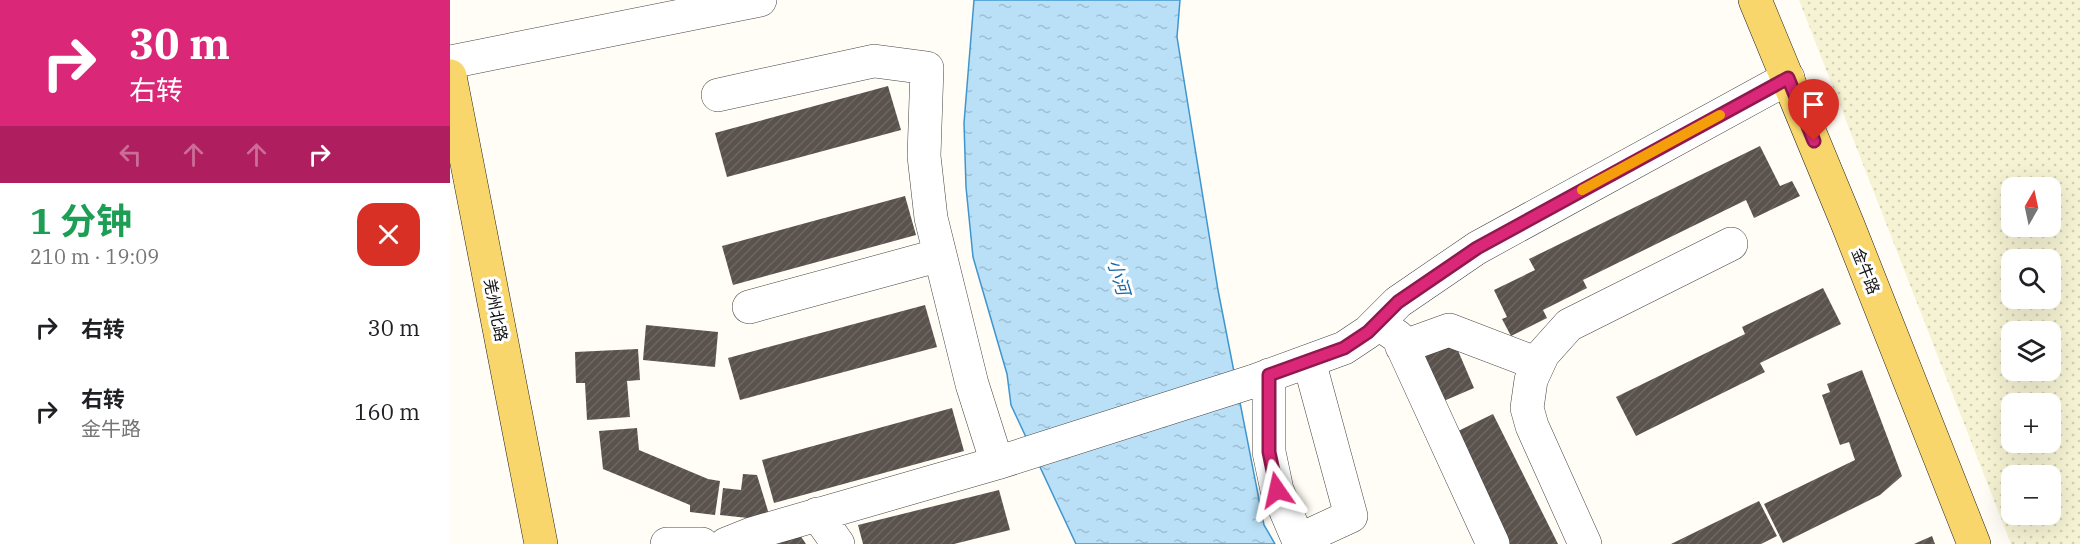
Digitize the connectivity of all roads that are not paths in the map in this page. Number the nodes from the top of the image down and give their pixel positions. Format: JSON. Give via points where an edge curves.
{"nodes":[{"id":1,"x":760,"y":0,"type":"edge"},
{"id":2,"x":1755,"y":0,"type":"edge"},
{"id":3,"x":450,"y":62,"type":"edge"},
{"id":4,"x":450,"y":76,"type":"edge"},
{"id":5,"x":1788,"y":78,"type":"junction"},
{"id":6,"x":718,"y":94,"type":"dead end"},
{"id":7,"x":450,"y":172,"type":"edge"},
{"id":8,"x":1731,"y":244,"type":"dead end"},
{"id":9,"x":940,"y":255,"type":"junction"},
{"id":10,"x":749,"y":307,"type":"dead end"},
{"id":11,"x":1378,"y":322,"type":"junction"},
{"id":12,"x":1402,"y":347,"type":"junction"},
{"id":13,"x":1310,"y":361,"type":"junction"},
{"id":14,"x":1538,"y":364,"type":"junction"},
{"id":15,"x":1262,"y":378,"type":"junction"},
{"id":16,"x":997,"y":463,"type":"junction"},
{"id":17,"x":817,"y":514,"type":"junction"},
{"id":18,"x":1300,"y":542,"type":"edge"},
{"id":19,"x":523,"y":544,"type":"edge"},
{"id":20,"x":541,"y":544,"type":"edge"},
{"id":21,"x":667,"y":544,"type":"edge"},
{"id":22,"x":702,"y":544,"type":"edge"},
{"id":23,"x":726,"y":544,"type":"edge"},
{"id":24,"x":838,"y":544,"type":"edge"},
{"id":25,"x":1493,"y":544,"type":"edge"},
{"id":26,"x":1585,"y":544,"type":"edge"},
{"id":27,"x":1974,"y":544,"type":"edge"}],
"edges":[{"from":1,"to":3,"type":"street"},
{"from":2,"to":5,"type":"main road","name":"金牛路"},
{"from":4,"to":20,"type":"main road","name":"羌州北路"},
{"from":5,"to":11,"type":"street","via":[[1477,248],[1398,302]]},
{"from":5,"to":27,"type":"main road","name":"金牛路"},
{"from":6,"to":9,"type":"street","via":[[874,61],[927,68],[924,156]]},
{"from":7,"to":19,"type":"main road","name":"羌州北路"},
{"from":8,"to":14,"type":"street","via":[[1569,325]]},
{"from":9,"to":10,"type":"street"},
{"from":9,"to":16,"type":"street","via":[[972,384]]},
{"from":11,"to":12,"type":"street","via":[[1398,337]]},
{"from":11,"to":13,"type":"street","via":[[1344,348]]},
{"from":12,"to":14,"type":"street","via":[[1449,330]]},
{"from":12,"to":25,"type":"street"},
{"from":13,"to":15,"type":"street"},
{"from":13,"to":18,"type":"street","via":[[1351,516]]},
{"from":14,"to":26,"type":"street","via":[[1527,408]]},
{"from":15,"to":16,"type":"street"},
{"from":15,"to":18,"type":"street","via":[[1277,490]]},
{"from":16,"to":17,"type":"street"},
{"from":17,"to":23,"type":"street"},
{"from":17,"to":24,"type":"street"},
{"from":21,"to":22,"type":"street"}]}
